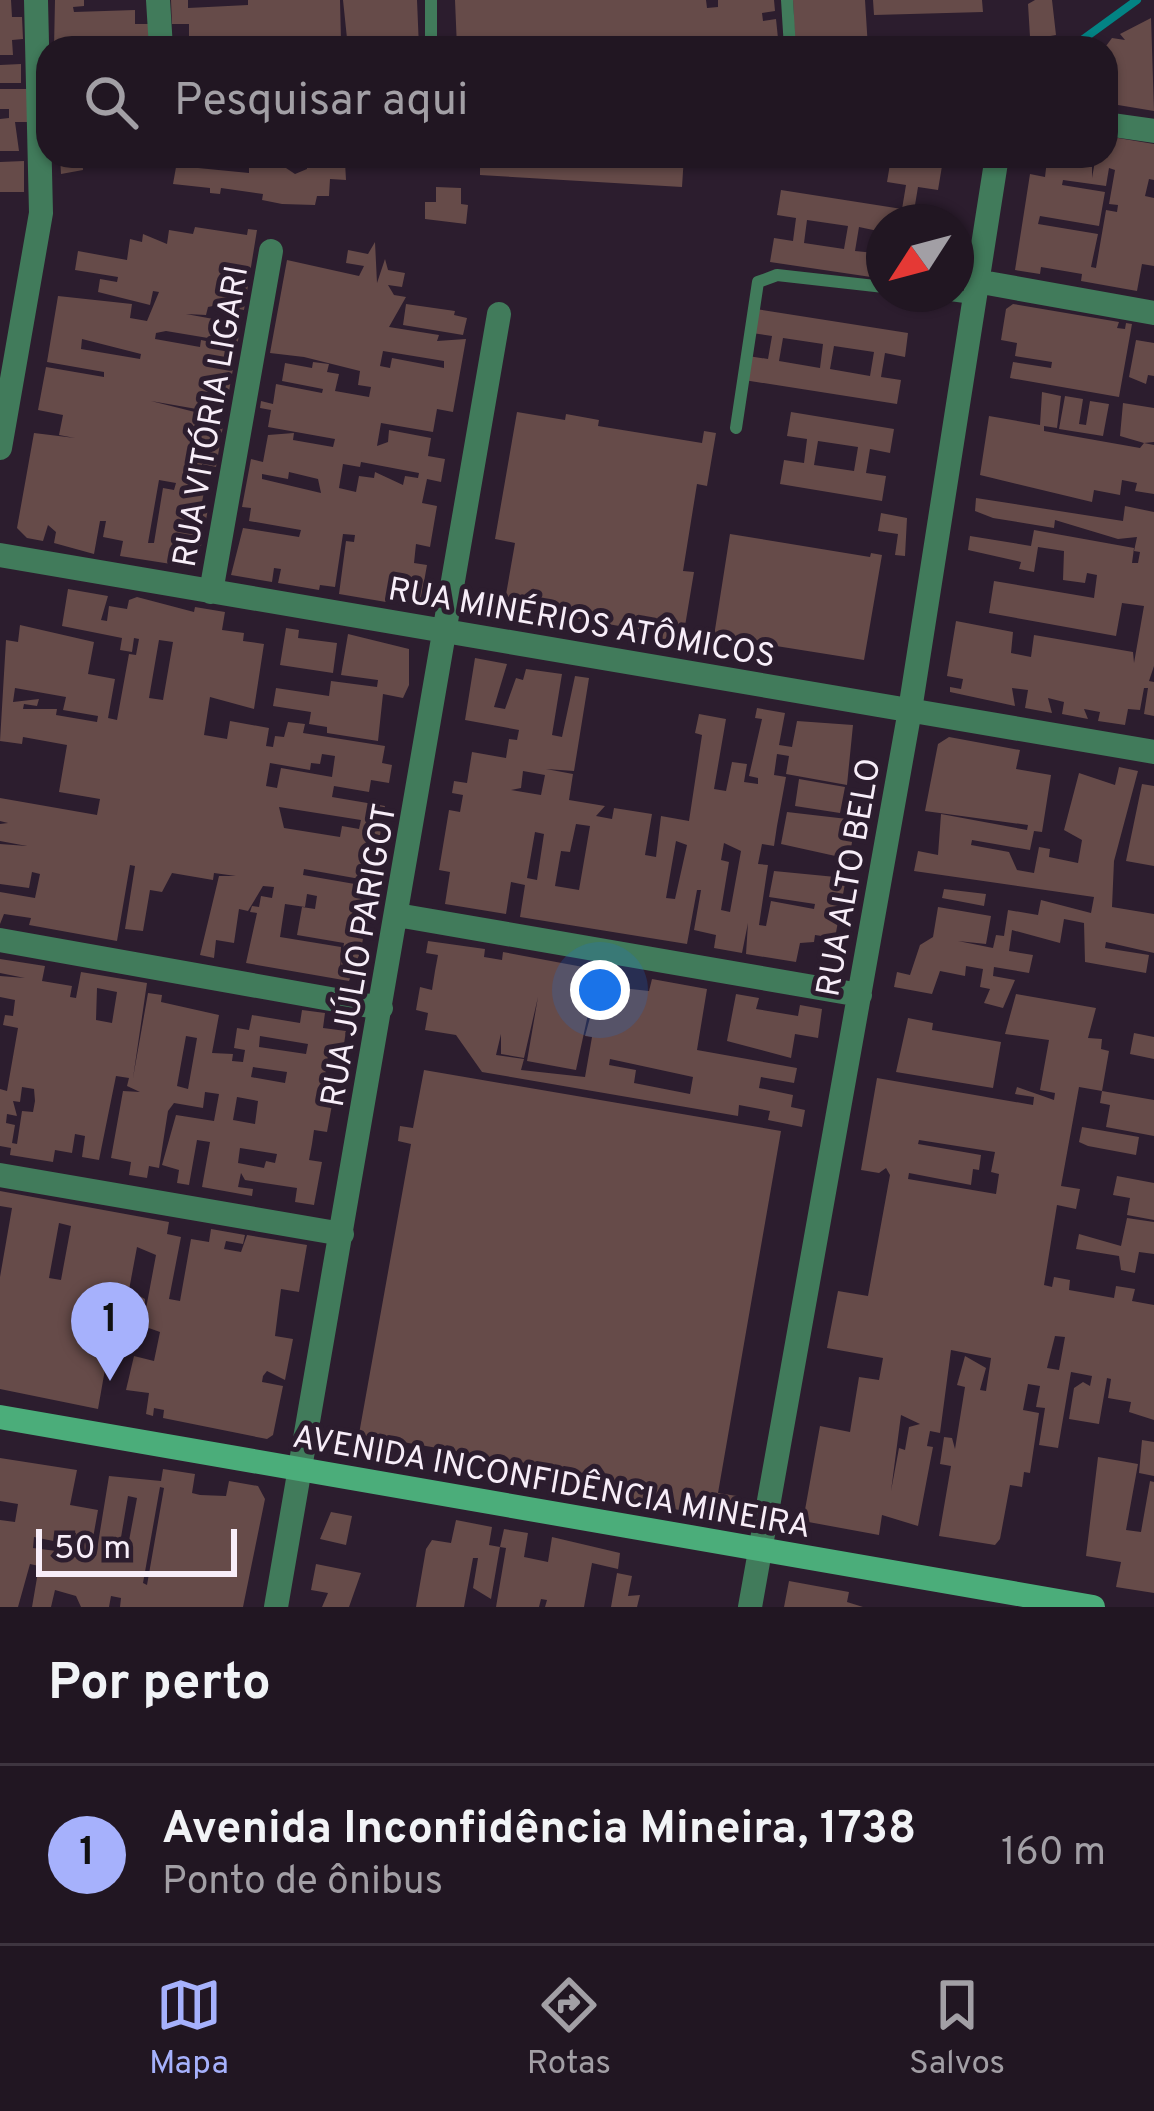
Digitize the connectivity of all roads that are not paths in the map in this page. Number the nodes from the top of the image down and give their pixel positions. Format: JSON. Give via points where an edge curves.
{"nodes":[{"id":1,"x":36,"y":0,"type":"edge"},
{"id":2,"x":158,"y":0,"type":"edge"},
{"id":3,"x":431,"y":0,"type":"edge"},
{"id":4,"x":788,"y":0,"type":"edge"},
{"id":5,"x":37,"y":36,"type":"edge"},
{"id":6,"x":160,"y":36,"type":"edge"},
{"id":7,"x":431,"y":36,"type":"edge"},
{"id":8,"x":790,"y":36,"type":"edge"},
{"id":9,"x":1118,"y":126,"type":"edge"},
{"id":10,"x":1154,"y":131,"type":"edge"},
{"id":11,"x":39,"y":168,"type":"edge"},
{"id":12,"x":995,"y":168,"type":"edge"},
{"id":13,"x":271,"y":251,"type":"dead end"},
{"id":14,"x":866,"y":285,"type":"edge"},
{"id":15,"x":975,"y":289,"type":"junction"},
{"id":16,"x":1154,"y":313,"type":"edge"},
{"id":17,"x":499,"y":314,"type":"dead end"},
{"id":18,"x":736,"y":428,"type":"dead end"},
{"id":19,"x":0,"y":448,"type":"edge"},
{"id":20,"x":0,"y":555,"type":"edge"},
{"id":21,"x":211,"y":592,"type":"junction"},
{"id":22,"x":446,"y":632,"type":"junction"},
{"id":23,"x":910,"y":710,"type":"junction"},
{"id":24,"x":1154,"y":752,"type":"edge"},
{"id":25,"x":397,"y":915,"type":"junction"},
{"id":26,"x":0,"y":940,"type":"edge"},
{"id":27,"x":860,"y":995,"type":"junction"},
{"id":28,"x":381,"y":1008,"type":"junction"},
{"id":29,"x":0,"y":1175,"type":"edge"},
{"id":30,"x":342,"y":1234,"type":"junction"},
{"id":31,"x":0,"y":1417,"type":"edge"},
{"id":32,"x":299,"y":1470,"type":"junction"},
{"id":33,"x":760,"y":1550,"type":"junction"},
{"id":34,"x":276,"y":1607,"type":"edge"},
{"id":35,"x":750,"y":1607,"type":"edge"},
{"id":36,"x":1093,"y":1607,"type":"edge"}],
"edges":[{"from":1,"to":5,"type":"street"},
{"from":2,"to":6,"type":"street"},
{"from":3,"to":7,"type":"lane"},
{"from":4,"to":8,"type":"lane"},
{"from":9,"to":10,"type":"street"},
{"from":11,"to":19,"type":"street","via":[[40,213]]},
{"from":12,"to":15,"type":"street","name":"RUA ALTO BELO"},
{"from":13,"to":21,"type":"street","name":"RUA VITÓRIA LIGARI"},
{"from":14,"to":18,"type":"lane","via":[[765,276],[758,282]]},
{"from":15,"to":16,"type":"street"},
{"from":15,"to":23,"type":"street","name":"RUA ALTO BELO"},
{"from":17,"to":22,"type":"street","name":"RUA JÚLIO PARIGOT"},
{"from":20,"to":21,"type":"street","name":"RUA MINÉRIOS ATÔMICOS"},
{"from":21,"to":22,"type":"street","name":"RUA MINÉRIOS ATÔMICOS"},
{"from":22,"to":23,"type":"street","name":"RUA MINÉRIOS ATÔMICOS"},
{"from":22,"to":25,"type":"street","name":"RUA JÚLIO PARIGOT"},
{"from":23,"to":24,"type":"street","name":"RUA MINÉRIOS ATÔMICOS"},
{"from":23,"to":27,"type":"street","name":"RUA ALTO BELO"},
{"from":25,"to":27,"type":"street"},
{"from":25,"to":28,"type":"street","name":"RUA JÚLIO PARIGOT"},
{"from":26,"to":28,"type":"street"},
{"from":27,"to":33,"type":"street","name":"RUA ALTO BELO"},
{"from":28,"to":30,"type":"street","name":"RUA JÚLIO PARIGOT"},
{"from":29,"to":30,"type":"street"},
{"from":30,"to":32,"type":"street","name":"RUA JÚLIO PARIGOT"},
{"from":31,"to":32,"type":"street","name":"AVENIDA INCONFIDÊNCIA MINEIRA"},
{"from":32,"to":33,"type":"street","name":"AVENIDA INCONFIDÊNCIA MINEIRA"},
{"from":32,"to":34,"type":"street","name":"RUA JÚLIO PARIGOT"},
{"from":33,"to":35,"type":"street","name":"RUA ALTO BELO"},
{"from":33,"to":36,"type":"street","name":"AVENIDA INCONFIDÊNCIA MINEIRA"}]}
